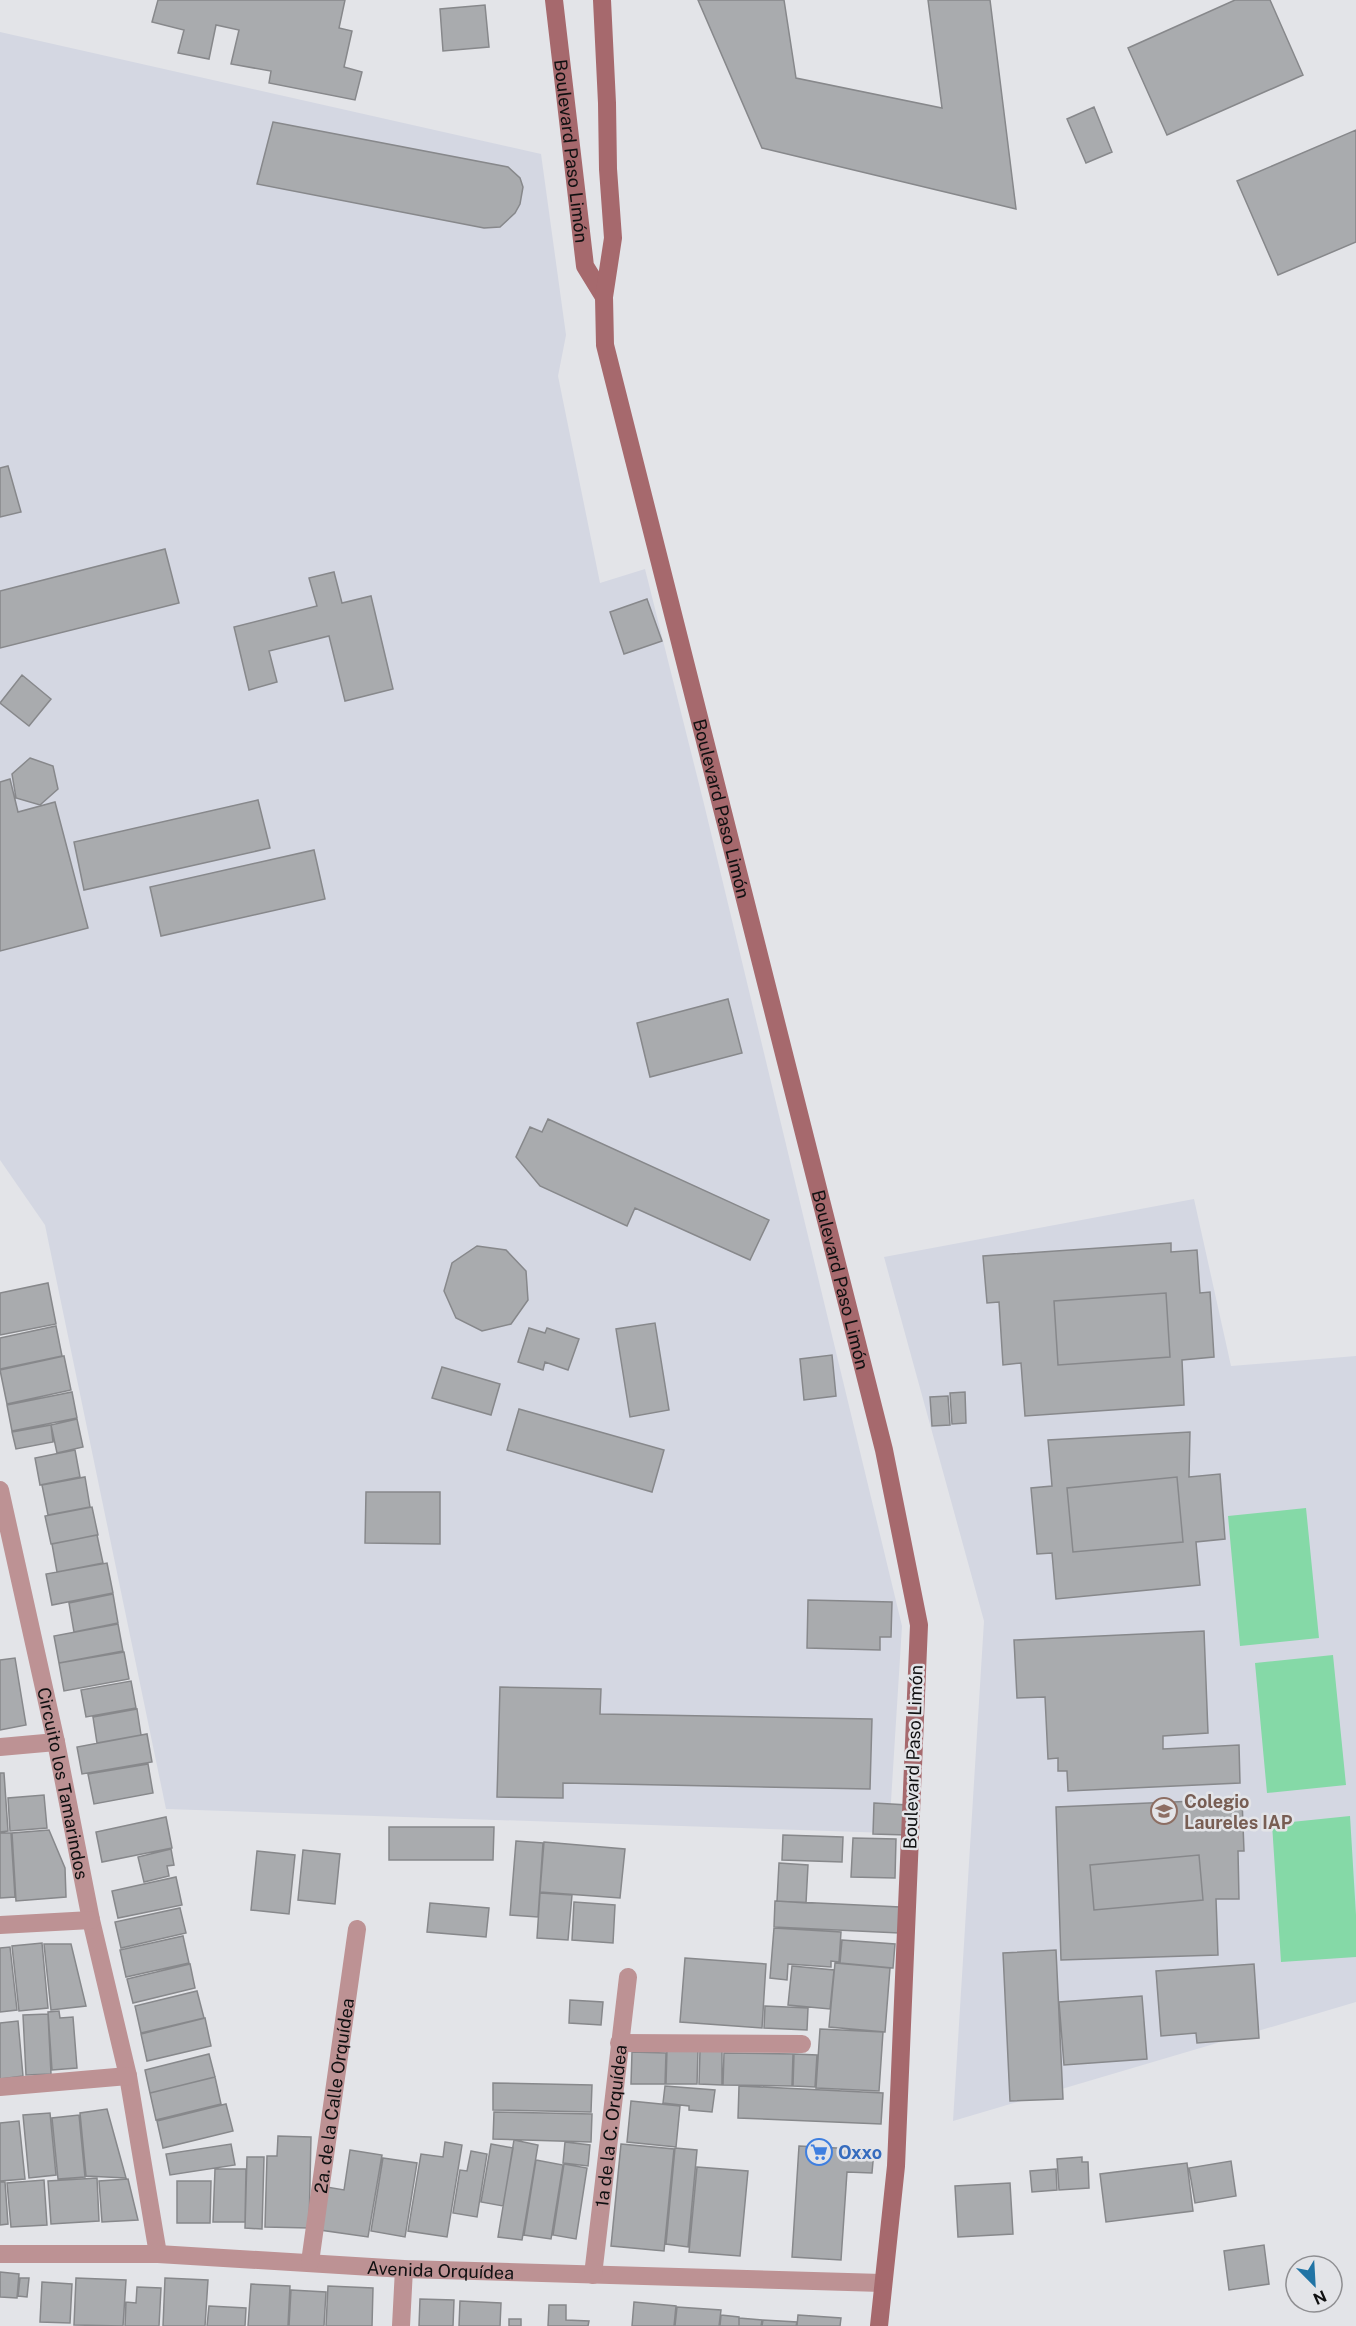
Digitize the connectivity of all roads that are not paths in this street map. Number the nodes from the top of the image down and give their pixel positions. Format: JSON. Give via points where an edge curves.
{"nodes":[{"id":1,"x":554,"y":0,"type":"edge"},
{"id":2,"x":602,"y":0,"type":"edge"},
{"id":3,"x":604,"y":297,"type":"junction"},
{"id":4,"x":0,"y":1490,"type":"edge"},
{"id":5,"x":56,"y":1742,"type":"junction"},
{"id":6,"x":0,"y":1747,"type":"edge"},
{"id":7,"x":91,"y":1920,"type":"junction"},
{"id":8,"x":0,"y":1925,"type":"edge"},
{"id":9,"x":357,"y":1929,"type":"dead end"},
{"id":10,"x":628,"y":1977,"type":"dead end"},
{"id":11,"x":619,"y":2043,"type":"junction"},
{"id":12,"x":802,"y":2044,"type":"dead end"},
{"id":13,"x":128,"y":2076,"type":"junction"},
{"id":14,"x":0,"y":2087,"type":"edge"},
{"id":15,"x":0,"y":2254,"type":"edge"},
{"id":16,"x":158,"y":2254,"type":"junction"},
{"id":17,"x":310,"y":2262,"type":"junction"},
{"id":18,"x":404,"y":2269,"type":"junction"},
{"id":19,"x":593,"y":2275,"type":"junction"},
{"id":20,"x":882,"y":2283,"type":"junction"},
{"id":21,"x":400,"y":2326,"type":"edge"},
{"id":22,"x":879,"y":2326,"type":"edge"}],
"edges":[{"from":1,"to":3,"type":"main road","name":"Boulevard Paso Limón","via":[[585,266]]},
{"from":2,"to":3,"type":"main road","name":"Boulevard Paso Limón","via":[[613,238]]},
{"from":3,"to":20,"type":"main road","name":"Boulevard Paso Limón","via":[[605,345],[884,1450],[919,1625],[896,2166]]},
{"from":4,"to":5,"type":"street","name":"Circuito los Tamarindos"},
{"from":5,"to":6,"type":"street"},
{"from":5,"to":7,"type":"street","name":"Circuito los Tamarindos"},
{"from":7,"to":8,"type":"street"},
{"from":7,"to":13,"type":"street","name":"Circuito los Tamarindos"},
{"from":9,"to":17,"type":"street","name":"2a. de la Calle Orquídea"},
{"from":10,"to":11,"type":"street","name":"1a de la C. Orquídea"},
{"from":11,"to":12,"type":"street"},
{"from":11,"to":19,"type":"street","name":"1a de la C. Orquídea"},
{"from":13,"to":14,"type":"street"},
{"from":13,"to":16,"type":"street","name":"Circuito los Tamarindos"},
{"from":15,"to":16,"type":"street","name":"Avenida Orquídea"},
{"from":16,"to":17,"type":"street","name":"Avenida Orquídea"},
{"from":17,"to":18,"type":"street","name":"Avenida Orquídea"},
{"from":18,"to":19,"type":"street","name":"Avenida Orquídea"},
{"from":18,"to":21,"type":"street"},
{"from":19,"to":20,"type":"street","name":"Avenida Orquídea"},
{"from":20,"to":22,"type":"main road","name":"Boulevard Paso Limón"}]}
